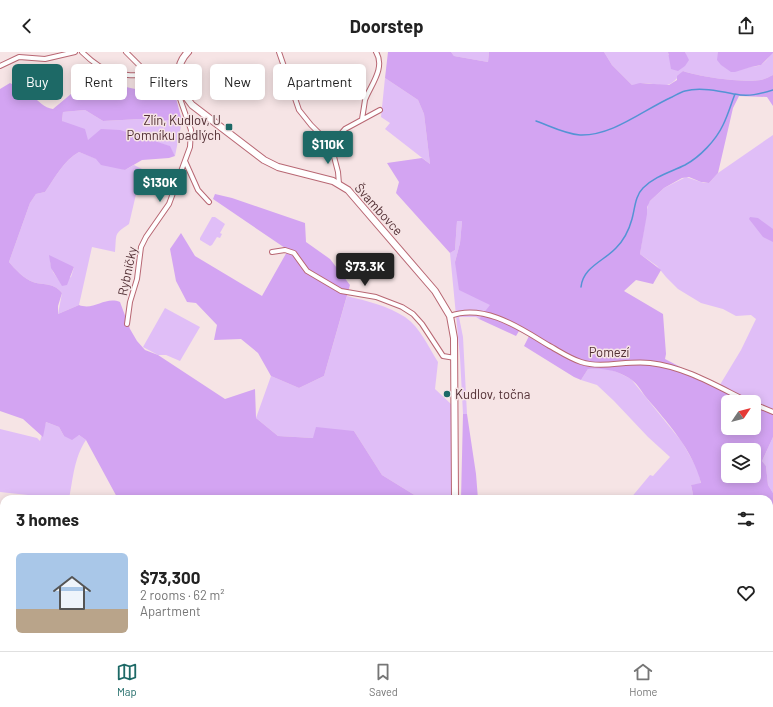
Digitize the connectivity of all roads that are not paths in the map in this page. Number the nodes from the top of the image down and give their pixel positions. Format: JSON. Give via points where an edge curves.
{"nodes":[{"id":1,"x":75,"y":52,"type":"edge"},
{"id":2,"x":82,"y":52,"type":"edge"},
{"id":3,"x":126,"y":52,"type":"edge"},
{"id":4,"x":188,"y":52,"type":"edge"},
{"id":5,"x":279,"y":52,"type":"edge"},
{"id":6,"x":376,"y":52,"type":"edge"},
{"id":7,"x":138,"y":64,"type":"edge"},
{"id":8,"x":180,"y":64,"type":"edge"},
{"id":9,"x":0,"y":66,"type":"edge"},
{"id":10,"x":135,"y":76,"type":"edge"},
{"id":11,"x":181,"y":100,"type":"edge"},
{"id":12,"x":189,"y":100,"type":"edge"},
{"id":13,"x":380,"y":110,"type":"dead end"},
{"id":14,"x":362,"y":120,"type":"junction"},
{"id":15,"x":331,"y":146,"type":"junction"},
{"id":16,"x":185,"y":161,"type":"junction"},
{"id":17,"x":339,"y":184,"type":"junction"},
{"id":18,"x":209,"y":202,"type":"dead end"},
{"id":19,"x":272,"y":252,"type":"dead end"},
{"id":20,"x":450,"y":316,"type":"junction"},
{"id":21,"x":127,"y":324,"type":"dead end"},
{"id":22,"x":455,"y":358,"type":"junction"},
{"id":23,"x":734,"y":395,"type":"edge"},
{"id":24,"x":761,"y":407,"type":"edge"},
{"id":25,"x":773,"y":412,"type":"edge"},
{"id":26,"x":456,"y":495,"type":"edge"}],
"edges":[{"from":1,"to":9,"type":"street","via":[[45,59],[19,57]]},
{"from":2,"to":10,"type":"street","via":[[99,66],[117,74]]},
{"from":3,"to":7,"type":"street"},
{"from":4,"to":8,"type":"street"},
{"from":5,"to":15,"type":"street","via":[[299,110]]},
{"from":6,"to":14,"type":"street","via":[[379,61],[376,77],[366,99]]},
{"from":11,"to":16,"type":"street","name":"Rybníčky","via":[[192,138]]},
{"from":12,"to":17,"type":"street","name":"Švambovce","via":[[264,160],[278,167]]},
{"from":13,"to":14,"type":"street"},
{"from":14,"to":15,"type":"street","via":[[341,132]]},
{"from":15,"to":17,"type":"street"},
{"from":16,"to":18,"type":"street","via":[[198,190]]},
{"from":16,"to":21,"type":"street","name":"Rybníčky","via":[[169,204],[141,247]]},
{"from":17,"to":20,"type":"street","name":"Švambovce","via":[[352,193],[392,239],[435,291]]},
{"from":19,"to":22,"type":"street","via":[[284,250],[294,253],[307,271],[341,291],[376,297],[402,307],[422,324],[442,356]]},
{"from":20,"to":22,"type":"street","name":"Švambovce"},
{"from":20,"to":23,"type":"street","name":"Pomezí","via":[[471,312],[506,321],[569,358],[594,364],[633,362],[666,366],[684,371]]},
{"from":22,"to":26,"type":"street","name":"Švambovce"},
{"from":24,"to":25,"type":"street"}]}
